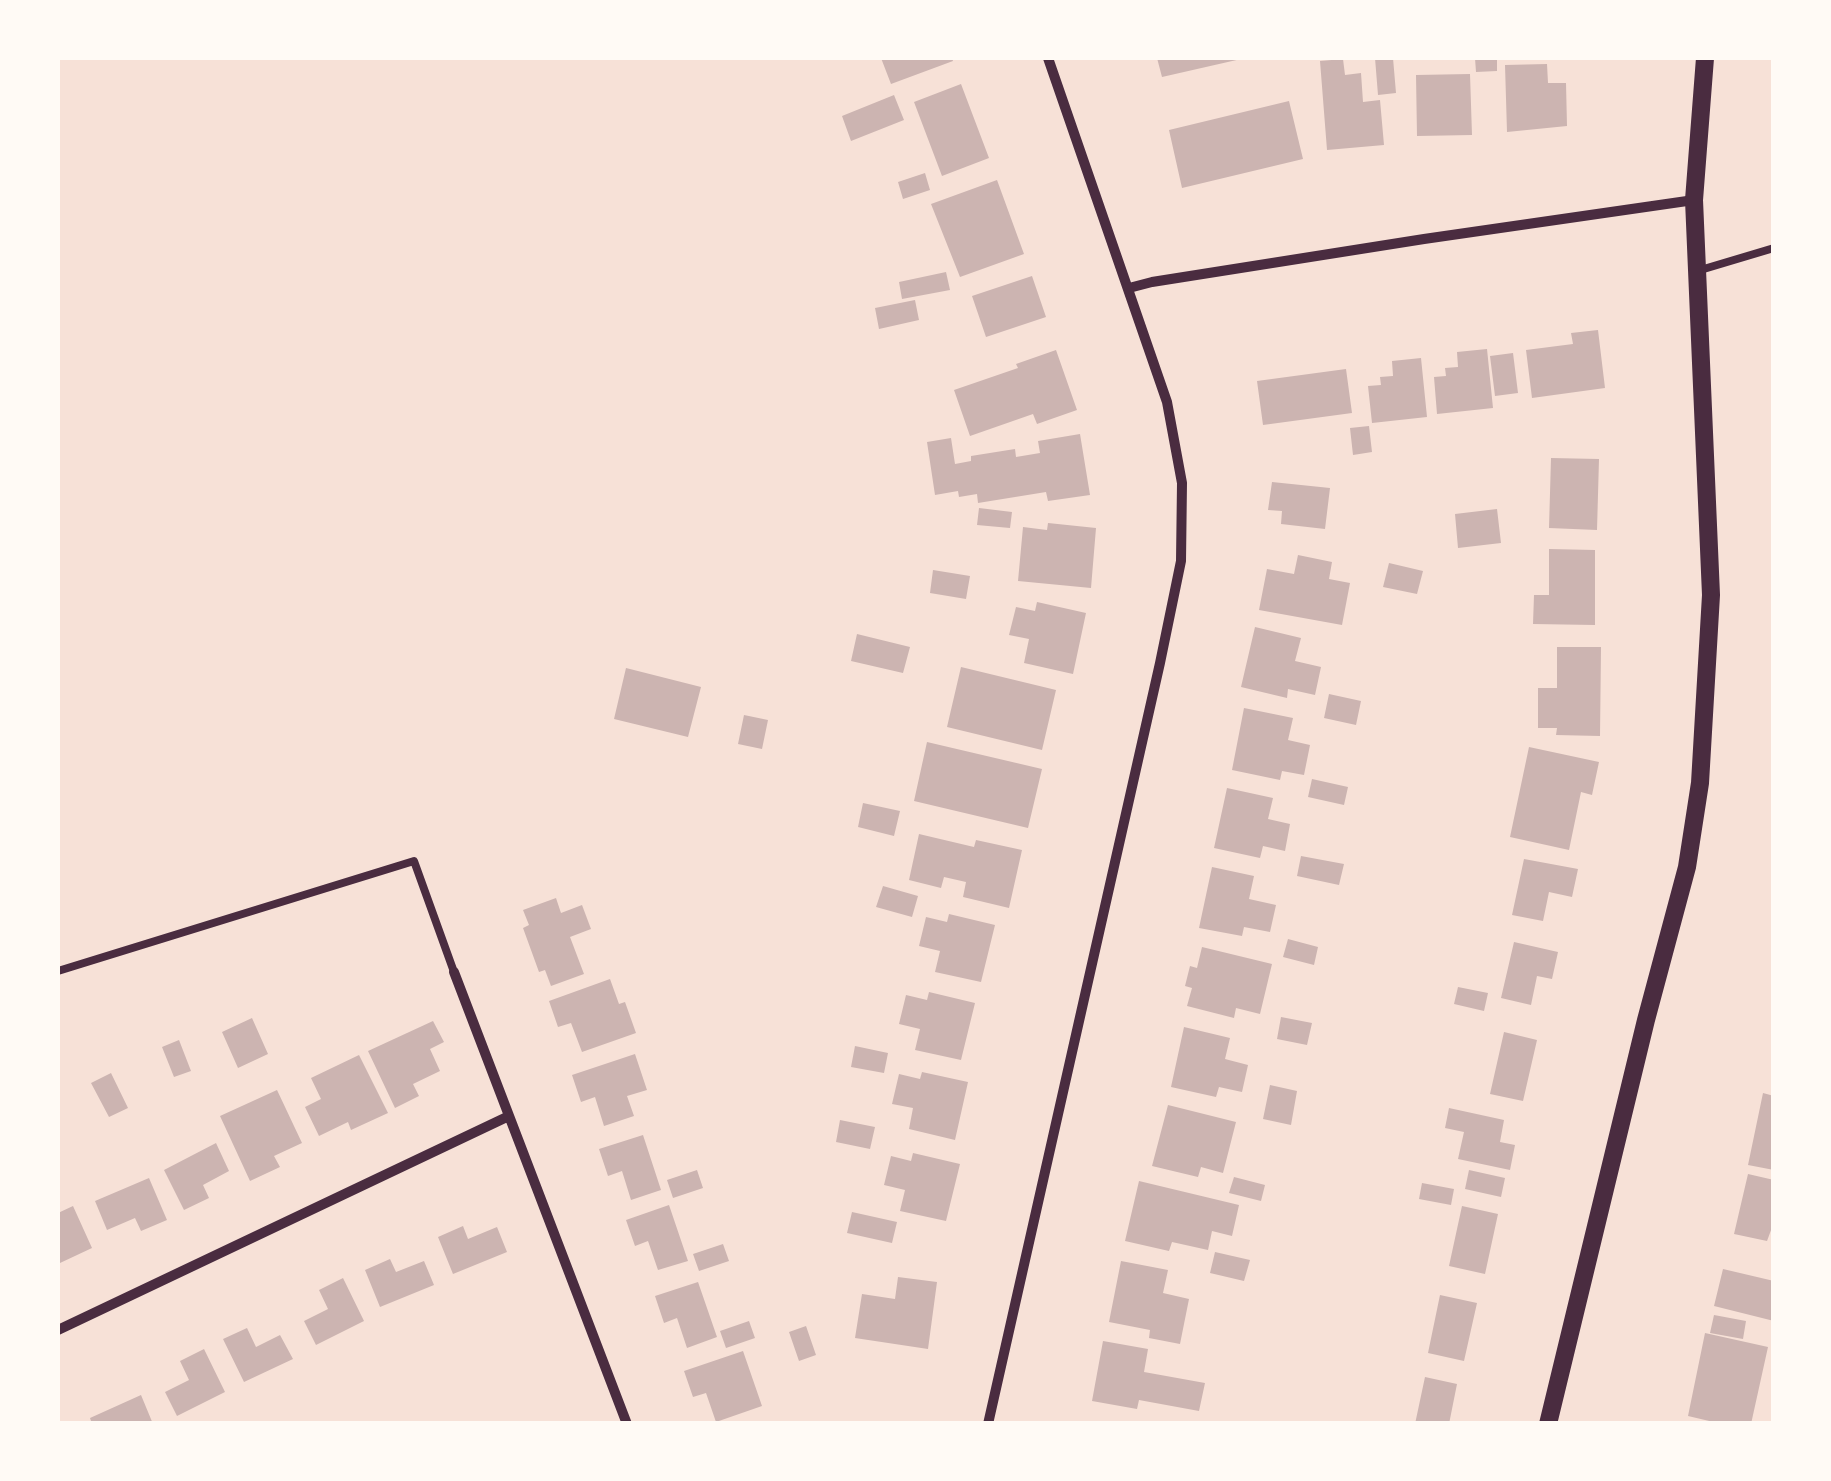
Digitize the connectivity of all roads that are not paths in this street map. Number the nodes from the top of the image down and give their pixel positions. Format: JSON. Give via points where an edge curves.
{"nodes":[{"id":1,"x":1048,"y":58,"type":"edge"},
{"id":2,"x":1704,"y":58,"type":"edge"},
{"id":3,"x":1694,"y":200,"type":"junction"},
{"id":4,"x":1774,"y":248,"type":"edge"},
{"id":5,"x":1697,"y":270,"type":"junction"},
{"id":6,"x":1130,"y":288,"type":"junction"},
{"id":7,"x":58,"y":971,"type":"edge"},
{"id":8,"x":454,"y":972,"type":"joint"},
{"id":9,"x":509,"y":1116,"type":"junction"},
{"id":10,"x":58,"y":1330,"type":"edge"},
{"id":11,"x":627,"y":1424,"type":"edge"},
{"id":12,"x":988,"y":1424,"type":"edge"},
{"id":13,"x":1548,"y":1424,"type":"edge"}],
"edges":[{"from":1,"to":6,"type":"street"},
{"from":2,"to":3,"type":"street"},
{"from":3,"to":5,"type":"street"},
{"from":3,"to":6,"type":"street"},
{"from":4,"to":5,"type":"lane"},
{"from":5,"to":13,"type":"street","via":[[1711,596],[1696,816]]},
{"from":6,"to":12,"type":"street","via":[[1167,402],[1182,483],[1181,561]]},
{"from":7,"to":8,"type":"lane","via":[[414,862]]},
{"from":8,"to":9,"type":"street"},
{"from":9,"to":10,"type":"street"},
{"from":9,"to":11,"type":"street"}]}
